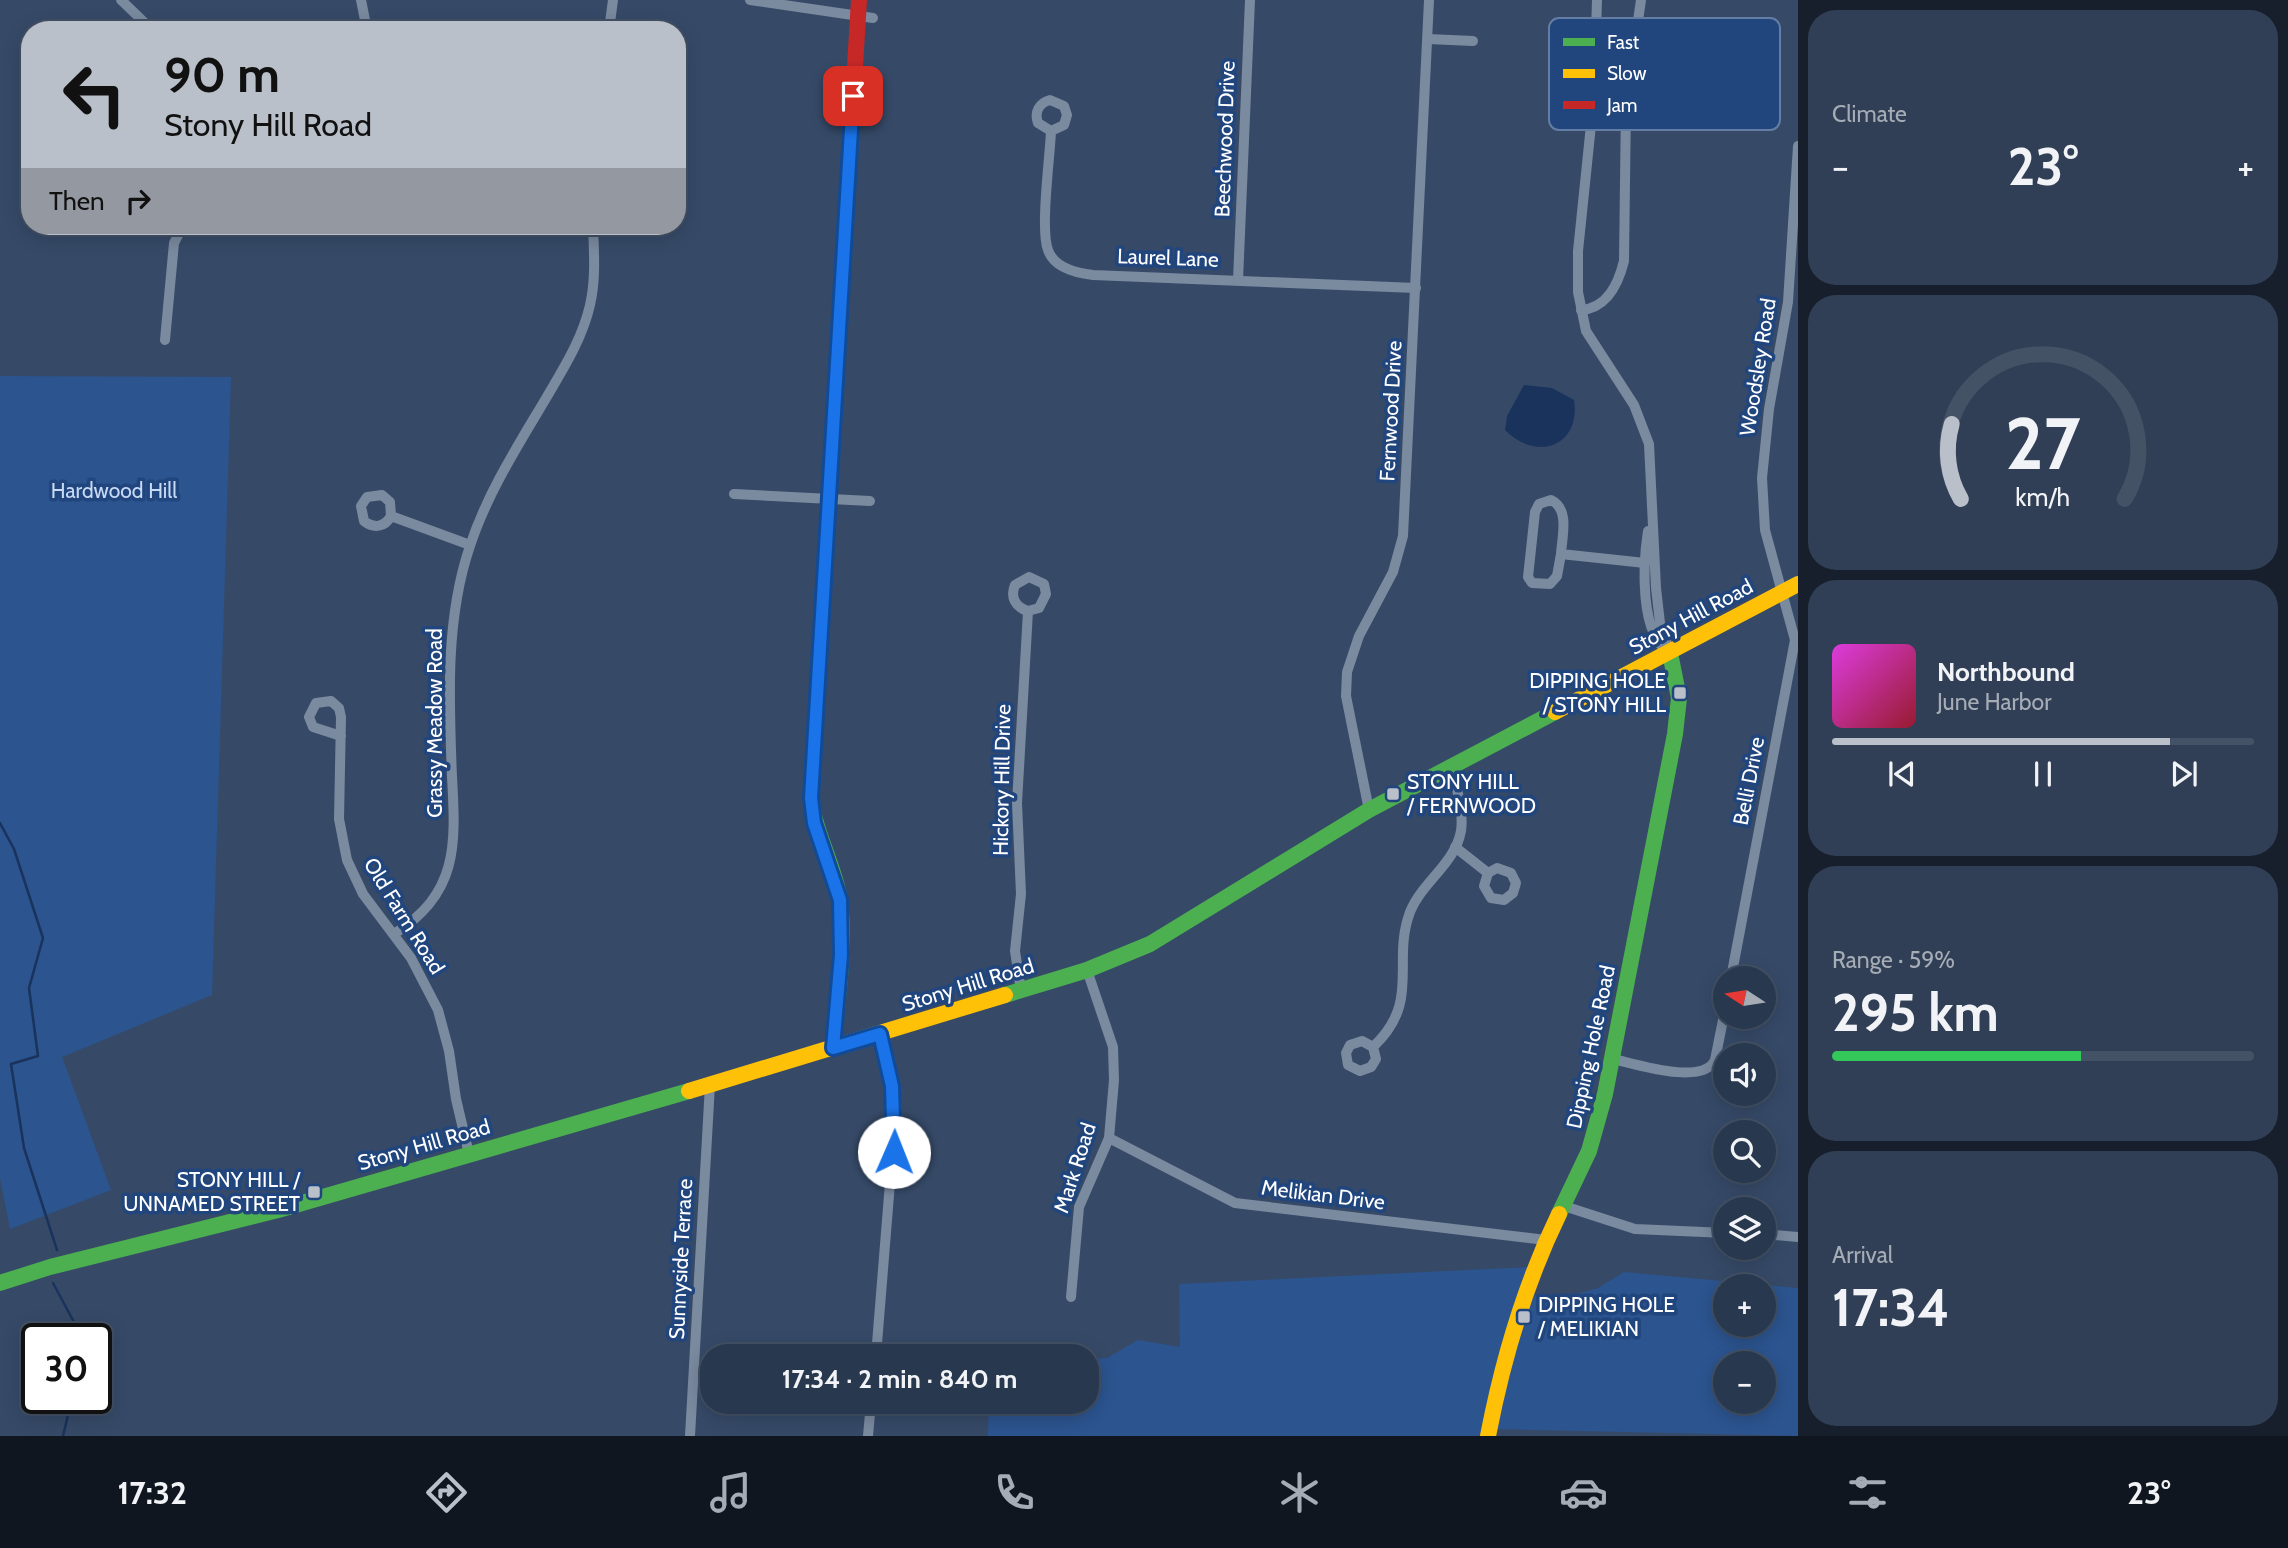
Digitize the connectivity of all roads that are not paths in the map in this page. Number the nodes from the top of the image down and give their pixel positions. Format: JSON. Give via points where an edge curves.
{"nodes":[{"id":1,"x":121,"y":0,"type":"edge"},
{"id":2,"x":361,"y":0,"type":"edge"},
{"id":3,"x":612,"y":0,"type":"edge"},
{"id":4,"x":750,"y":0,"type":"edge"},
{"id":5,"x":1250,"y":0,"type":"edge"},
{"id":6,"x":1429,"y":0,"type":"edge"},
{"id":7,"x":1597,"y":0,"type":"edge"},
{"id":8,"x":1641,"y":0,"type":"edge"},
{"id":9,"x":863,"y":11,"type":"edge"},
{"id":10,"x":1596,"y":18,"type":"edge"},
{"id":11,"x":1638,"y":18,"type":"edge"},
{"id":12,"x":143,"y":21,"type":"edge"},
{"id":13,"x":365,"y":21,"type":"edge"},
{"id":14,"x":610,"y":21,"type":"edge"},
{"id":15,"x":1428,"y":40,"type":"junction"},
{"id":16,"x":1473,"y":41,"type":"dead end"},
{"id":17,"x":1591,"y":130,"type":"edge"},
{"id":18,"x":1626,"y":130,"type":"edge"},
{"id":19,"x":1051,"y":131,"type":"dead end"},
{"id":20,"x":1798,"y":146,"type":"edge"},
{"id":21,"x":178,"y":235,"type":"edge"},
{"id":22,"x":593,"y":235,"type":"edge"},
{"id":23,"x":1238,"y":280,"type":"junction"},
{"id":24,"x":1416,"y":288,"type":"junction"},
{"id":25,"x":1581,"y":310,"type":"junction"},
{"id":26,"x":165,"y":340,"type":"dead end"},
{"id":27,"x":734,"y":494,"type":"dead end"},
{"id":28,"x":829,"y":500,"type":"junction"},
{"id":29,"x":870,"y":501,"type":"dead end"},
{"id":30,"x":1652,"y":508,"type":"junction"},
{"id":31,"x":391,"y":516,"type":"dead end"},
{"id":32,"x":470,"y":545,"type":"junction"},
{"id":33,"x":1561,"y":554,"type":"junction"},
{"id":34,"x":1645,"y":563,"type":"junction"},
{"id":35,"x":1791,"y":587,"type":"edge"},
{"id":36,"x":1028,"y":611,"type":"dead end"},
{"id":37,"x":1670,"y":653,"type":"junction"},
{"id":38,"x":341,"y":736,"type":"dead end"},
{"id":39,"x":1452,"y":767,"type":"junction"},
{"id":40,"x":1369,"y":810,"type":"junction"},
{"id":41,"x":1455,"y":847,"type":"junction"},
{"id":42,"x":1488,"y":873,"type":"dead end"},
{"id":43,"x":394,"y":934,"type":"junction"},
{"id":44,"x":1733,"y":966,"type":"edge"},
{"id":45,"x":1087,"y":970,"type":"junction"},
{"id":46,"x":1021,"y":991,"type":"junction"},
{"id":47,"x":1721,"y":1029,"type":"edge"},
{"id":48,"x":880,"y":1034,"type":"junction"},
{"id":49,"x":1373,"y":1047,"type":"dead end"},
{"id":50,"x":833,"y":1048,"type":"junction"},
{"id":51,"x":1613,"y":1059,"type":"junction"},
{"id":52,"x":710,"y":1085,"type":"junction"},
{"id":53,"x":1109,"y":1138,"type":"junction"},
{"id":54,"x":469,"y":1154,"type":"junction"},
{"id":55,"x":1564,"y":1206,"type":"junction"},
{"id":56,"x":1713,"y":1232,"type":"edge"},
{"id":57,"x":1776,"y":1235,"type":"edge"},
{"id":58,"x":1798,"y":1237,"type":"edge"},
{"id":59,"x":1546,"y":1240,"type":"junction"},
{"id":60,"x":0,"y":1283,"type":"edge"},
{"id":61,"x":1071,"y":1297,"type":"dead end"},
{"id":62,"x":877,"y":1344,"type":"edge"},
{"id":63,"x":870,"y":1414,"type":"edge"},
{"id":64,"x":690,"y":1436,"type":"edge"},
{"id":65,"x":868,"y":1436,"type":"edge"},
{"id":66,"x":1488,"y":1436,"type":"edge"}],
"edges":[{"from":1,"to":12,"type":"street"},
{"from":2,"to":13,"type":"street"},
{"from":3,"to":14,"type":"street"},
{"from":4,"to":9,"type":"street"},
{"from":5,"to":23,"type":"street","name":"Beechwood Drive"},
{"from":6,"to":15,"type":"street","name":"Fernwood Drive"},
{"from":7,"to":10,"type":"street"},
{"from":8,"to":11,"type":"street"},
{"from":9,"to":28,"type":"main road"},
{"from":15,"to":16,"type":"street"},
{"from":15,"to":24,"type":"street","name":"Fernwood Drive"},
{"from":17,"to":25,"type":"street","via":[[1576,273]]},
{"from":18,"to":25,"type":"street","via":[[1624,261],[1617,283],[1603,302]]},
{"from":19,"to":23,"type":"street","name":"Laurel Lane","via":[[1046,240],[1057,263],[1093,275]]},
{"from":20,"to":35,"type":"street","name":"Woodsley Road","via":[[1788,302],[1762,478],[1765,530]]},
{"from":21,"to":26,"type":"street"},
{"from":22,"to":32,"type":"street","name":"Grassy Meadow Road","via":[[593,285],[582,332],[497,482]]},
{"from":23,"to":24,"type":"street","name":"Laurel Lane"},
{"from":24,"to":40,"type":"street","name":"Fernwood Drive","via":[[1403,536],[1393,572],[1359,636],[1347,672],[1346,696]]},
{"from":25,"to":30,"type":"street","via":[[1586,331],[1640,418],[1651,458]]},
{"from":27,"to":28,"type":"street"},
{"from":28,"to":29,"type":"street"},
{"from":28,"to":50,"type":"main road","via":[[811,798],[814,823],[840,900],[841,955]]},
{"from":30,"to":34,"type":"street"},
{"from":30,"to":37,"type":"street","via":[[1660,623]]},
{"from":31,"to":32,"type":"street"},
{"from":32,"to":43,"type":"street","name":"Grassy Meadow Road","via":[[453,628],[453,849],[431,905]]},
{"from":33,"to":33,"type":"street","via":[[1563,511],[1551,500],[1535,512],[1528,577],[1532,583],[1550,584]]},
{"from":33,"to":34,"type":"street"},
{"from":34,"to":37,"type":"street","via":[[1651,630],[1657,643]]},
{"from":35,"to":37,"type":"main road","name":"Stony Hill Road"},
{"from":35,"to":44,"type":"street","name":"Belli Drive","via":[[1796,640]]},
{"from":36,"to":46,"type":"street","name":"Hickory Hill Drive","via":[[1017,818],[1021,894],[1015,951]]},
{"from":37,"to":39,"type":"main road","name":"Stony Hill Road"},
{"from":37,"to":51,"type":"main road","name":"Dipping Hole Road","via":[[1678,698],[1675,734]]},
{"from":38,"to":43,"type":"street","name":"Old Farm Road","via":[[339,819],[343,846],[357,884]]},
{"from":39,"to":40,"type":"main road","name":"Stony Hill Road"},
{"from":39,"to":41,"type":"street","via":[[1461,814]]},
{"from":40,"to":45,"type":"main road","name":"Stony Hill Road","via":[[1150,944]]},
{"from":41,"to":42,"type":"street"},
{"from":41,"to":49,"type":"street","via":[[1410,913],[1401,1004],[1392,1027]]},
{"from":43,"to":54,"type":"street","name":"Old Farm Road","via":[[438,1010]]},
{"from":45,"to":46,"type":"main road","name":"Stony Hill Road"},
{"from":45,"to":53,"type":"street","name":"Mark Road","via":[[1115,1062]]},
{"from":46,"to":48,"type":"main road","name":"Stony Hill Road"},
{"from":47,"to":51,"type":"street","via":[[1715,1060],[1704,1072],[1655,1069]]},
{"from":48,"to":50,"type":"main road","name":"Stony Hill Road"},
{"from":48,"to":62,"type":"street","via":[[895,1121]]},
{"from":50,"to":52,"type":"main road","name":"Stony Hill Road"},
{"from":51,"to":55,"type":"main road","name":"Dipping Hole Road","via":[[1589,1151]]},
{"from":52,"to":54,"type":"main road","name":"Stony Hill Road"},
{"from":52,"to":64,"type":"street","name":"Sunnyside Terrace"},
{"from":53,"to":59,"type":"street","name":"Melikian Drive","via":[[1235,1203]]},
{"from":53,"to":61,"type":"street","name":"Mark Road","via":[[1079,1207]]},
{"from":54,"to":60,"type":"main road","name":"Stony Hill Road"},
{"from":55,"to":56,"type":"street","via":[[1635,1229]]},
{"from":55,"to":59,"type":"main road","name":"Dipping Hole Road"},
{"from":57,"to":58,"type":"street"},
{"from":59,"to":66,"type":"main road","name":"Dipping Hole Road","via":[[1510,1333]]},
{"from":63,"to":65,"type":"street"}]}
